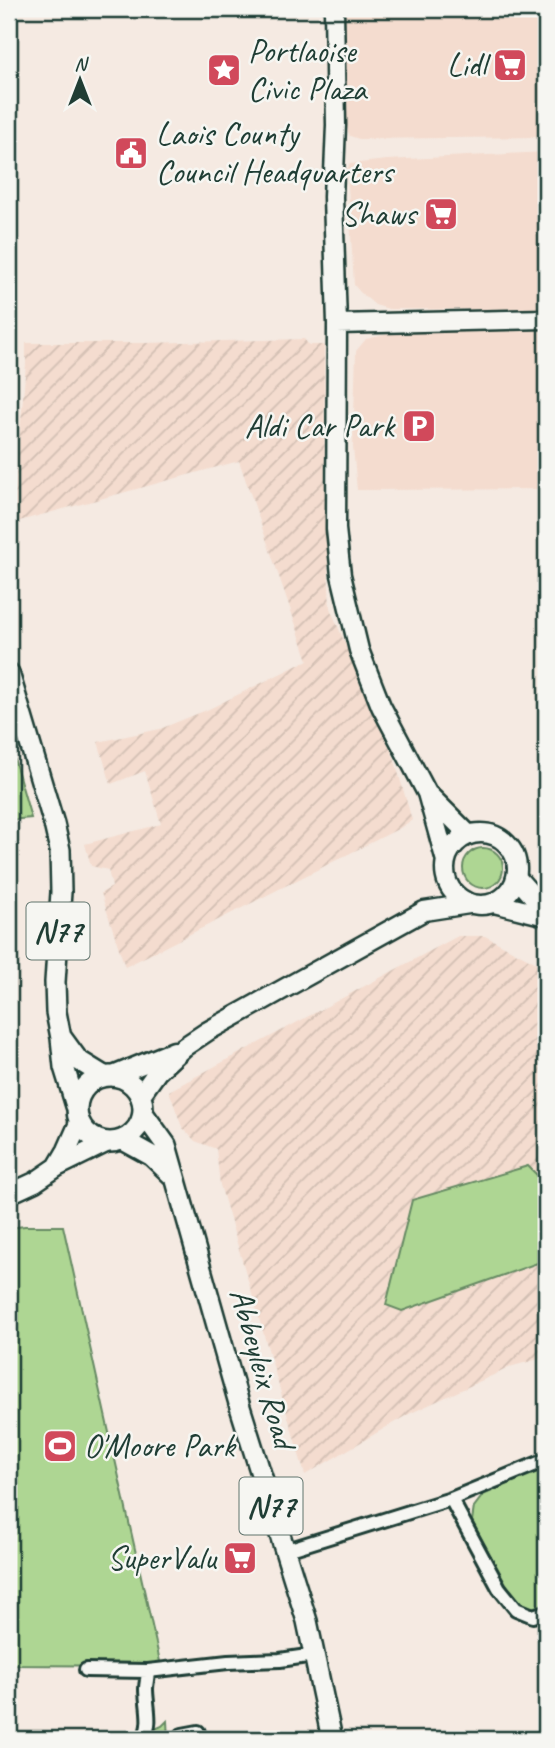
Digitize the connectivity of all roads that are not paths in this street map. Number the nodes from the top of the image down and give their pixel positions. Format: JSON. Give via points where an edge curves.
{"nodes":[{"id":1,"x":334,"y":9,"type":"edge"},
{"id":2,"x":546,"y":319,"type":"edge"},
{"id":3,"x":337,"y":324,"type":"junction"},
{"id":4,"x":9,"y":673,"type":"edge"},
{"id":5,"x":427,"y":793,"type":"junction"},
{"id":6,"x":469,"y":835,"type":"junction"},
{"id":7,"x":446,"y":870,"type":"junction"},
{"id":8,"x":517,"y":878,"type":"junction"},
{"id":9,"x":494,"y":903,"type":"junction"},
{"id":10,"x":469,"y":904,"type":"junction"},
{"id":11,"x":424,"y":911,"type":"junction"},
{"id":12,"x":546,"y":913,"type":"edge"},
{"id":13,"x":61,"y":1038,"type":"junction"},
{"id":14,"x":184,"y":1047,"type":"junction"},
{"id":15,"x":108,"y":1076,"type":"junction"},
{"id":16,"x":142,"y":1104,"type":"junction"},
{"id":17,"x":77,"y":1115,"type":"junction"},
{"id":18,"x":115,"y":1141,"type":"junction"},
{"id":19,"x":57,"y":1167,"type":"junction"},
{"id":20,"x":174,"y":1177,"type":"junction"},
{"id":21,"x":9,"y":1194,"type":"edge"},
{"id":22,"x":546,"y":1460,"type":"edge"},
{"id":23,"x":451,"y":1499,"type":"junction"},
{"id":24,"x":284,"y":1551,"type":"junction"},
{"id":25,"x":546,"y":1612,"type":"edge"},
{"id":26,"x":314,"y":1655,"type":"junction"},
{"id":27,"x":86,"y":1670,"type":"dead end"},
{"id":28,"x":149,"y":1671,"type":"junction"},
{"id":29,"x":144,"y":1739,"type":"edge"},
{"id":30,"x":332,"y":1739,"type":"edge"}],
"edges":[{"from":1,"to":3,"type":"street"},
{"from":2,"to":3,"type":"street"},
{"from":3,"to":5,"type":"street","via":[[336,529],[346,602],[381,706]]},
{"from":4,"to":13,"type":"main road","number":"N77","via":[[60,850],[55,982]]},
{"from":5,"to":6,"type":"street"},
{"from":5,"to":7,"type":"street"},
{"from":6,"to":7,"type":"street","via":[[454,845]]},
{"from":6,"to":8,"type":"street","via":[[495,835],[509,845],[517,861]]},
{"from":7,"to":10,"type":"street","via":[[454,894]]},
{"from":7,"to":11,"type":"street"},
{"from":8,"to":9,"type":"street","via":[[509,894]]},
{"from":8,"to":12,"type":"street"},
{"from":9,"to":10,"type":"street"},
{"from":9,"to":12,"type":"street"},
{"from":10,"to":11,"type":"street"},
{"from":11,"to":14,"type":"street"},
{"from":13,"to":15,"type":"main road","number":"N77","via":[[78,1060]]},
{"from":13,"to":17,"type":"main road","number":"N77"},
{"from":14,"to":15,"type":"street"},
{"from":14,"to":16,"type":"street","via":[[157,1072]]},
{"from":15,"to":16,"type":"main road","number":"N77","via":[[129,1082]]},
{"from":15,"to":17,"type":"main road","via":[[82,1090]]},
{"from":16,"to":18,"type":"main road","via":[[137,1129]]},
{"from":16,"to":20,"type":"main road","name":"Abbeyleix Road","number":"N77","via":[[166,1145]]},
{"from":17,"to":18,"type":"main road","via":[[90,1137]]},
{"from":17,"to":19,"type":"street"},
{"from":18,"to":19,"type":"street"},
{"from":18,"to":20,"type":"main road","via":[[152,1156]]},
{"from":19,"to":21,"type":"street"},
{"from":20,"to":24,"type":"main road","name":"Abbeyleix Road","number":"N77"},
{"from":22,"to":23,"type":"street"},
{"from":23,"to":24,"type":"street"},
{"from":23,"to":25,"type":"street","via":[[499,1588],[516,1609],[533,1616]]},
{"from":24,"to":26,"type":"main road","name":"Abbeyleix Road","number":"N77"},
{"from":26,"to":28,"type":"street"},
{"from":26,"to":30,"type":"main road","name":"Abbeyleix Road","number":"N77"},
{"from":27,"to":28,"type":"street"},
{"from":28,"to":29,"type":"street"}]}
